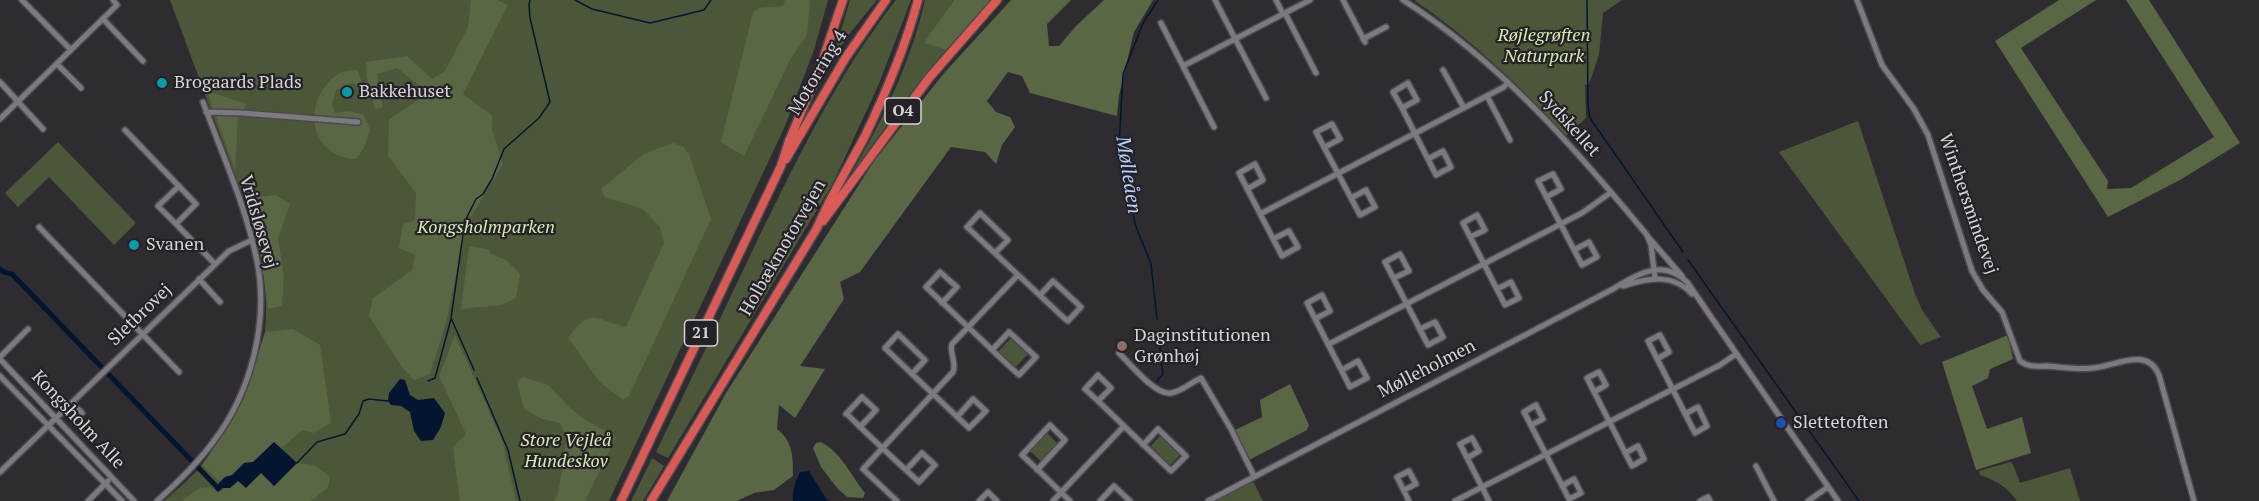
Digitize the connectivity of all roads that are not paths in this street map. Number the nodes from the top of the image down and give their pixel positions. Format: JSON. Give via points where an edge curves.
{"nodes":[{"id":1,"x":22,"y":0,"type":"edge"},
{"id":2,"x":843,"y":0,"type":"edge"},
{"id":3,"x":886,"y":0,"type":"edge"},
{"id":4,"x":918,"y":0,"type":"edge"},
{"id":5,"x":997,"y":0,"type":"edge"},
{"id":6,"x":1215,"y":0,"type":"edge"},
{"id":7,"x":1276,"y":0,"type":"edge"},
{"id":8,"x":1310,"y":0,"type":"edge"},
{"id":9,"x":1343,"y":0,"type":"edge"},
{"id":10,"x":1403,"y":0,"type":"edge"},
{"id":11,"x":1857,"y":0,"type":"edge"},
{"id":12,"x":115,"y":2,"type":"edge"},
{"id":13,"x":1284,"y":13,"type":"junction"},
{"id":14,"x":103,"y":19,"type":"junction"},
{"id":15,"x":1161,"y":23,"type":"dead end"},
{"id":16,"x":1386,"y":27,"type":"dead end"},
{"id":17,"x":1236,"y":39,"type":"junction"},
{"id":18,"x":70,"y":50,"type":"junction"},
{"id":19,"x":143,"y":61,"type":"dead end"},
{"id":20,"x":57,"y":64,"type":"junction"},
{"id":21,"x":1183,"y":66,"type":"junction"},
{"id":22,"x":1443,"y":70,"type":"dead end"},
{"id":23,"x":1316,"y":73,"type":"dead end"},
{"id":24,"x":0,"y":82,"type":"edge"},
{"id":25,"x":1509,"y":82,"type":"junction"},
{"id":26,"x":81,"y":88,"type":"dead end"},
{"id":27,"x":1487,"y":96,"type":"junction"},
{"id":28,"x":1266,"y":99,"type":"dead end"},
{"id":29,"x":18,"y":101,"type":"junction"},
{"id":30,"x":203,"y":102,"type":"dead end"},
{"id":31,"x":1402,"y":108,"type":"junction"},
{"id":32,"x":1464,"y":108,"type":"junction"},
{"id":33,"x":207,"y":112,"type":"junction"},
{"id":34,"x":0,"y":119,"type":"edge"},
{"id":35,"x":358,"y":122,"type":"dead end"},
{"id":36,"x":1214,"y":127,"type":"dead end"},
{"id":37,"x":44,"y":129,"type":"dead end"},
{"id":38,"x":124,"y":130,"type":"dead end"},
{"id":39,"x":1415,"y":134,"type":"junction"},
{"id":40,"x":1510,"y":140,"type":"dead end"},
{"id":41,"x":1325,"y":147,"type":"junction"},
{"id":42,"x":1428,"y":159,"type":"junction"},
{"id":43,"x":781,"y":166,"type":"junction"},
{"id":44,"x":1338,"y":174,"type":"junction"},
{"id":45,"x":178,"y":186,"type":"junction"},
{"id":46,"x":1247,"y":189,"type":"junction"},
{"id":47,"x":1610,"y":193,"type":"junction"},
{"id":48,"x":1546,"y":197,"type":"junction"},
{"id":49,"x":1351,"y":198,"type":"junction"},
{"id":50,"x":1260,"y":214,"type":"junction"},
{"id":51,"x":176,"y":224,"type":"junction"},
{"id":52,"x":1560,"y":224,"type":"junction"},
{"id":53,"x":39,"y":227,"type":"dead end"},
{"id":54,"x":817,"y":228,"type":"junction"},
{"id":55,"x":1647,"y":235,"type":"junction"},
{"id":56,"x":1470,"y":237,"type":"junction"},
{"id":57,"x":1273,"y":239,"type":"junction"},
{"id":58,"x":252,"y":240,"type":"junction"},
{"id":59,"x":1574,"y":249,"type":"junction"},
{"id":60,"x":995,"y":254,"type":"junction"},
{"id":61,"x":1484,"y":263,"type":"junction"},
{"id":62,"x":215,"y":264,"type":"junction"},
{"id":63,"x":1654,"y":269,"type":"junction"},
{"id":64,"x":1018,"y":275,"type":"junction"},
{"id":65,"x":1655,"y":278,"type":"junction"},
{"id":66,"x":1683,"y":278,"type":"junction"},
{"id":67,"x":199,"y":279,"type":"junction"},
{"id":68,"x":1394,"y":279,"type":"junction"},
{"id":69,"x":1497,"y":289,"type":"junction"},
{"id":70,"x":1613,"y":289,"type":"junction"},
{"id":71,"x":1040,"y":296,"type":"junction"},
{"id":72,"x":1699,"y":301,"type":"junction"},
{"id":73,"x":220,"y":302,"type":"dead end"},
{"id":74,"x":942,"y":303,"type":"junction"},
{"id":75,"x":1407,"y":304,"type":"junction"},
{"id":76,"x":1315,"y":319,"type":"junction"},
{"id":77,"x":968,"y":328,"type":"junction"},
{"id":78,"x":28,"y":329,"type":"dead end"},
{"id":79,"x":1420,"y":329,"type":"junction"},
{"id":80,"x":142,"y":334,"type":"junction"},
{"id":81,"x":1329,"y":344,"type":"junction"},
{"id":82,"x":992,"y":350,"type":"junction"},
{"id":83,"x":1119,"y":353,"type":"dead end"},
{"id":84,"x":1736,"y":354,"type":"junction"},
{"id":85,"x":0,"y":358,"type":"edge"},
{"id":86,"x":1657,"y":359,"type":"junction"},
{"id":87,"x":1342,"y":370,"type":"junction"},
{"id":88,"x":179,"y":372,"type":"dead end"},
{"id":89,"x":912,"y":374,"type":"junction"},
{"id":90,"x":0,"y":376,"type":"edge"},
{"id":91,"x":1672,"y":389,"type":"junction"},
{"id":92,"x":1594,"y":392,"type":"dead end"},
{"id":93,"x":933,"y":394,"type":"junction"},
{"id":94,"x":1098,"y":401,"type":"junction"},
{"id":95,"x":72,"y":403,"type":"junction"},
{"id":96,"x":82,"y":413,"type":"dead end"},
{"id":97,"x":1685,"y":414,"type":"junction"},
{"id":98,"x":957,"y":417,"type":"junction"},
{"id":99,"x":55,"y":419,"type":"junction"},
{"id":100,"x":1610,"y":422,"type":"junction"},
{"id":101,"x":49,"y":425,"type":"junction"},
{"id":102,"x":1531,"y":425,"type":"dead end"},
{"id":103,"x":1124,"y":426,"type":"junction"},
{"id":104,"x":860,"y":427,"type":"junction"},
{"id":105,"x":1143,"y":445,"type":"junction"},
{"id":106,"x":883,"y":448,"type":"junction"},
{"id":107,"x":1625,"y":453,"type":"dead end"},
{"id":108,"x":1546,"y":455,"type":"junction"},
{"id":109,"x":1467,"y":458,"type":"dead end"},
{"id":110,"x":1756,"y":466,"type":"dead end"},
{"id":111,"x":906,"y":470,"type":"junction"},
{"id":112,"x":1037,"y":470,"type":"junction"},
{"id":113,"x":0,"y":472,"type":"edge"},
{"id":114,"x":1254,"y":476,"type":"junction"},
{"id":115,"x":111,"y":478,"type":"junction"},
{"id":116,"x":106,"y":484,"type":"junction"},
{"id":117,"x":1562,"y":486,"type":"dead end"},
{"id":118,"x":1482,"y":487,"type":"junction"},
{"id":119,"x":1828,"y":487,"type":"junction"},
{"id":120,"x":1404,"y":490,"type":"dead end"},
{"id":121,"x":1061,"y":492,"type":"junction"},
{"id":122,"x":88,"y":501,"type":"edge"},
{"id":123,"x":122,"y":501,"type":"edge"},
{"id":124,"x":134,"y":501,"type":"edge"},
{"id":125,"x":157,"y":501,"type":"edge"},
{"id":126,"x":621,"y":501,"type":"edge"},
{"id":127,"x":651,"y":501,"type":"edge"},
{"id":128,"x":897,"y":501,"type":"edge"},
{"id":129,"x":979,"y":501,"type":"edge"},
{"id":130,"x":997,"y":501,"type":"edge"},
{"id":131,"x":1053,"y":501,"type":"edge"},
{"id":132,"x":1070,"y":501,"type":"edge"},
{"id":133,"x":1100,"y":501,"type":"edge"},
{"id":134,"x":1130,"y":501,"type":"edge"},
{"id":135,"x":1208,"y":501,"type":"edge"},
{"id":136,"x":1409,"y":501,"type":"edge"},
{"id":137,"x":1455,"y":501,"type":"edge"},
{"id":138,"x":1489,"y":501,"type":"edge"},
{"id":139,"x":1700,"y":501,"type":"edge"},
{"id":140,"x":1710,"y":501,"type":"edge"},
{"id":141,"x":1774,"y":501,"type":"edge"},
{"id":142,"x":1808,"y":501,"type":"edge"},
{"id":143,"x":1838,"y":501,"type":"edge"},
{"id":144,"x":2194,"y":501,"type":"edge"}],
"edges":[{"from":1,"to":18,"type":"street"},
{"from":2,"to":43,"type":"highway","name":"Holbækmotorvejen","number":"21"},
{"from":3,"to":43,"type":"highway","name":"Motorring 4","via":[[846,57]]},
{"from":4,"to":54,"type":"highway","name":"Holbækmotorvejen","number":"21","via":[[880,103]]},
{"from":5,"to":54,"type":"highway","number":"O4","via":[[922,87]]},
{"from":6,"to":17,"type":"street"},
{"from":7,"to":13,"type":"street"},
{"from":8,"to":13,"type":"street"},
{"from":9,"to":16,"type":"street","via":[[1364,40]]},
{"from":10,"to":25,"type":"street","name":"Sydskellet"},
{"from":11,"to":144,"type":"street","name":"Winthersmindevej","via":[[1882,64],[1922,122],[1972,272],[2002,312],[2020,361],[2030,366],[2080,369],[2134,360],[2153,364]]},
{"from":12,"to":14,"type":"street"},
{"from":13,"to":17,"type":"street"},
{"from":13,"to":23,"type":"street"},
{"from":14,"to":18,"type":"street"},
{"from":14,"to":19,"type":"street"},
{"from":15,"to":21,"type":"street"},
{"from":17,"to":21,"type":"street"},
{"from":17,"to":28,"type":"street"},
{"from":18,"to":20,"type":"street"},
{"from":20,"to":26,"type":"street"},
{"from":20,"to":29,"type":"street"},
{"from":21,"to":36,"type":"street"},
{"from":22,"to":32,"type":"street"},
{"from":24,"to":29,"type":"street"},
{"from":25,"to":27,"type":"street"},
{"from":25,"to":47,"type":"street","name":"Sydskellet"},
{"from":27,"to":32,"type":"street"},
{"from":27,"to":40,"type":"street"},
{"from":29,"to":34,"type":"street"},
{"from":29,"to":37,"type":"street"},
{"from":30,"to":33,"type":"street","name":"Vridsløsevej"},
{"from":31,"to":31,"type":"street","via":[[1417,100],[1408,83],[1393,92]]},
{"from":31,"to":39,"type":"street"},
{"from":32,"to":39,"type":"street"},
{"from":33,"to":35,"type":"street"},
{"from":33,"to":58,"type":"street","name":"Vridsløsevej"},
{"from":38,"to":45,"type":"street"},
{"from":39,"to":42,"type":"street"},
{"from":39,"to":44,"type":"street"},
{"from":41,"to":41,"type":"street","via":[[1317,132],[1332,124],[1340,139]]},
{"from":41,"to":44,"type":"street"},
{"from":42,"to":42,"type":"street","via":[[1436,175],[1451,167],[1443,151]]},
{"from":43,"to":126,"type":"highway","name":"Holbækmotorvejen","number":"21"},
{"from":44,"to":49,"type":"street"},
{"from":44,"to":50,"type":"street"},
{"from":45,"to":51,"type":"street","via":[[196,204]]},
{"from":45,"to":51,"type":"street","via":[[158,206]]},
{"from":46,"to":46,"type":"street","via":[[1263,180],[1255,164],[1239,173]]},
{"from":46,"to":50,"type":"street"},
{"from":47,"to":52,"type":"street"},
{"from":47,"to":55,"type":"street","name":"Sydskellet"},
{"from":48,"to":48,"type":"street","via":[[1561,189],[1553,174],[1538,181]]},
{"from":48,"to":52,"type":"street"},
{"from":49,"to":49,"type":"street","via":[[1366,190],[1375,207],[1360,215]]},
{"from":50,"to":57,"type":"street"},
{"from":51,"to":62,"type":"street"},
{"from":52,"to":59,"type":"street"},
{"from":52,"to":61,"type":"street"},
{"from":53,"to":80,"type":"street"},
{"from":54,"to":127,"type":"highway","name":"Holbækmotorvejen","number":"21"},
{"from":55,"to":63,"type":"street","name":"Sydskellet"},
{"from":55,"to":66,"type":"street","name":"Sydskellet"},
{"from":56,"to":56,"type":"street","via":[[1485,230],[1477,215],[1462,223]]},
{"from":56,"to":61,"type":"street"},
{"from":57,"to":57,"type":"street","via":[[1282,256],[1298,247],[1289,231]]},
{"from":58,"to":62,"type":"street","name":"Sletbrovej","via":[[229,251]]},
{"from":58,"to":125,"type":"street","name":"Vridsløsevej","via":[[259,274],[260,311],[250,368],[218,436]]},
{"from":59,"to":59,"type":"street","via":[[1582,265],[1597,257],[1589,242]]},
{"from":60,"to":60,"type":"street","via":[[967,227],[980,213],[1008,240]]},
{"from":60,"to":64,"type":"street"},
{"from":61,"to":69,"type":"street"},
{"from":61,"to":75,"type":"street"},
{"from":62,"to":67,"type":"street","name":"Sletbrovej"},
{"from":63,"to":65,"type":"street","name":"Sydskellet"},
{"from":63,"to":66,"type":"street"},
{"from":63,"to":70,"type":"street","name":"Mølleholmen"},
{"from":64,"to":71,"type":"street"},
{"from":64,"to":77,"type":"street"},
{"from":65,"to":70,"type":"street","name":"Mølleholmen"},
{"from":65,"to":72,"type":"street","name":"Sydskellet","via":[[1682,285]]},
{"from":66,"to":72,"type":"street","name":"Sydskellet"},
{"from":67,"to":73,"type":"street"},
{"from":67,"to":80,"type":"street","name":"Sletbrovej"},
{"from":68,"to":68,"type":"street","via":[[1408,271],[1400,254],[1385,262]]},
{"from":68,"to":75,"type":"street"},
{"from":69,"to":69,"type":"street","via":[[1505,305],[1519,298],[1511,282]]},
{"from":70,"to":114,"type":"street","name":"Mølleholmen"},
{"from":71,"to":71,"type":"street","via":[[1053,281],[1081,307],[1068,321]]},
{"from":72,"to":84,"type":"street","name":"Sydskellet"},
{"from":74,"to":74,"type":"street","via":[[957,287],[940,272],[926,287]]},
{"from":74,"to":77,"type":"street"},
{"from":75,"to":79,"type":"street"},
{"from":75,"to":81,"type":"street"},
{"from":76,"to":76,"type":"street","via":[[1330,311],[1322,295],[1307,303]]},
{"from":76,"to":81,"type":"street"},
{"from":77,"to":82,"type":"street"},
{"from":77,"to":93,"type":"street","via":[[951,348],[953,372]]},
{"from":78,"to":85,"type":"street"},
{"from":79,"to":79,"type":"street","via":[[1428,345],[1443,338],[1435,322]]},
{"from":80,"to":88,"type":"street"},
{"from":80,"to":95,"type":"street","name":"Sletbrovej"},
{"from":81,"to":87,"type":"street"},
{"from":82,"to":82,"type":"street","via":[[1019,375],[1036,357],[1009,332]]},
{"from":83,"to":114,"type":"street","via":[[1165,393],[1201,378]]},
{"from":84,"to":91,"type":"street"},
{"from":84,"to":119,"type":"street","name":"Sydskellet"},
{"from":85,"to":99,"type":"street","name":"Kongsholm Alle"},
{"from":86,"to":86,"type":"street","via":[[1648,341],[1660,335],[1669,352]]},
{"from":86,"to":91,"type":"street"},
{"from":87,"to":87,"type":"street","via":[[1350,387],[1367,378],[1358,361]]},
{"from":89,"to":89,"type":"street","via":[[885,348],[898,334],[926,360]]},
{"from":89,"to":93,"type":"street"},
{"from":90,"to":101,"type":"street","name":"Kongsholm Alle"},
{"from":91,"to":97,"type":"street"},
{"from":91,"to":100,"type":"street"},
{"from":92,"to":100,"type":"street"},
{"from":93,"to":98,"type":"street"},
{"from":93,"to":106,"type":"street"},
{"from":94,"to":94,"type":"street","via":[[1111,388],[1098,375],[1085,389]]},
{"from":94,"to":103,"type":"street"},
{"from":95,"to":96,"type":"street"},
{"from":95,"to":99,"type":"street","name":"Sletbrovej"},
{"from":97,"to":97,"type":"street","via":[[1698,407],[1707,426],[1695,433]]},
{"from":98,"to":98,"type":"street","via":[[973,399],[986,411],[969,428]]},
{"from":99,"to":101,"type":"street","name":"Sletbrovej"},
{"from":99,"to":115,"type":"street","name":"Kongsholm Alle"},
{"from":100,"to":107,"type":"street"},
{"from":100,"to":108,"type":"street"},
{"from":101,"to":113,"type":"street","name":"Sletbrovej"},
{"from":101,"to":116,"type":"street","name":"Kongsholm Alle"},
{"from":102,"to":108,"type":"street"},
{"from":103,"to":105,"type":"street"},
{"from":103,"to":121,"type":"street"},
{"from":104,"to":104,"type":"street","via":[[876,410],[862,397],[846,414]]},
{"from":104,"to":106,"type":"street"},
{"from":105,"to":105,"type":"street","via":[[1158,429],[1186,456],[1171,471]]},
{"from":106,"to":111,"type":"street"},
{"from":106,"to":128,"type":"street","via":[[863,469]]},
{"from":108,"to":117,"type":"street"},
{"from":108,"to":118,"type":"street"},
{"from":109,"to":118,"type":"street"},
{"from":110,"to":141,"type":"street"},
{"from":111,"to":111,"type":"street","via":[[919,482],[935,465],[922,453]]},
{"from":112,"to":112,"type":"street","via":[[1065,440],[1050,425],[1022,455]]},
{"from":112,"to":121,"type":"street"},
{"from":114,"to":135,"type":"street","name":"Mølleholmen"},
{"from":115,"to":116,"type":"street"},
{"from":115,"to":124,"type":"street","name":"Kongsholm Alle"},
{"from":116,"to":122,"type":"street"},
{"from":116,"to":123,"type":"street","name":"Kongsholm Alle"},
{"from":118,"to":137,"type":"street"},
{"from":118,"to":138,"type":"street"},
{"from":119,"to":142,"type":"street"},
{"from":119,"to":143,"type":"street","name":"Sydskellet"},
{"from":120,"to":136,"type":"street"},
{"from":121,"to":131,"type":"street"},
{"from":121,"to":132,"type":"street"},
{"from":129,"to":130,"type":"street","via":[[987,492]]},
{"from":133,"to":134,"type":"street","via":[[1114,486]]},
{"from":139,"to":140,"type":"street","via":[[1708,497]]}]}
